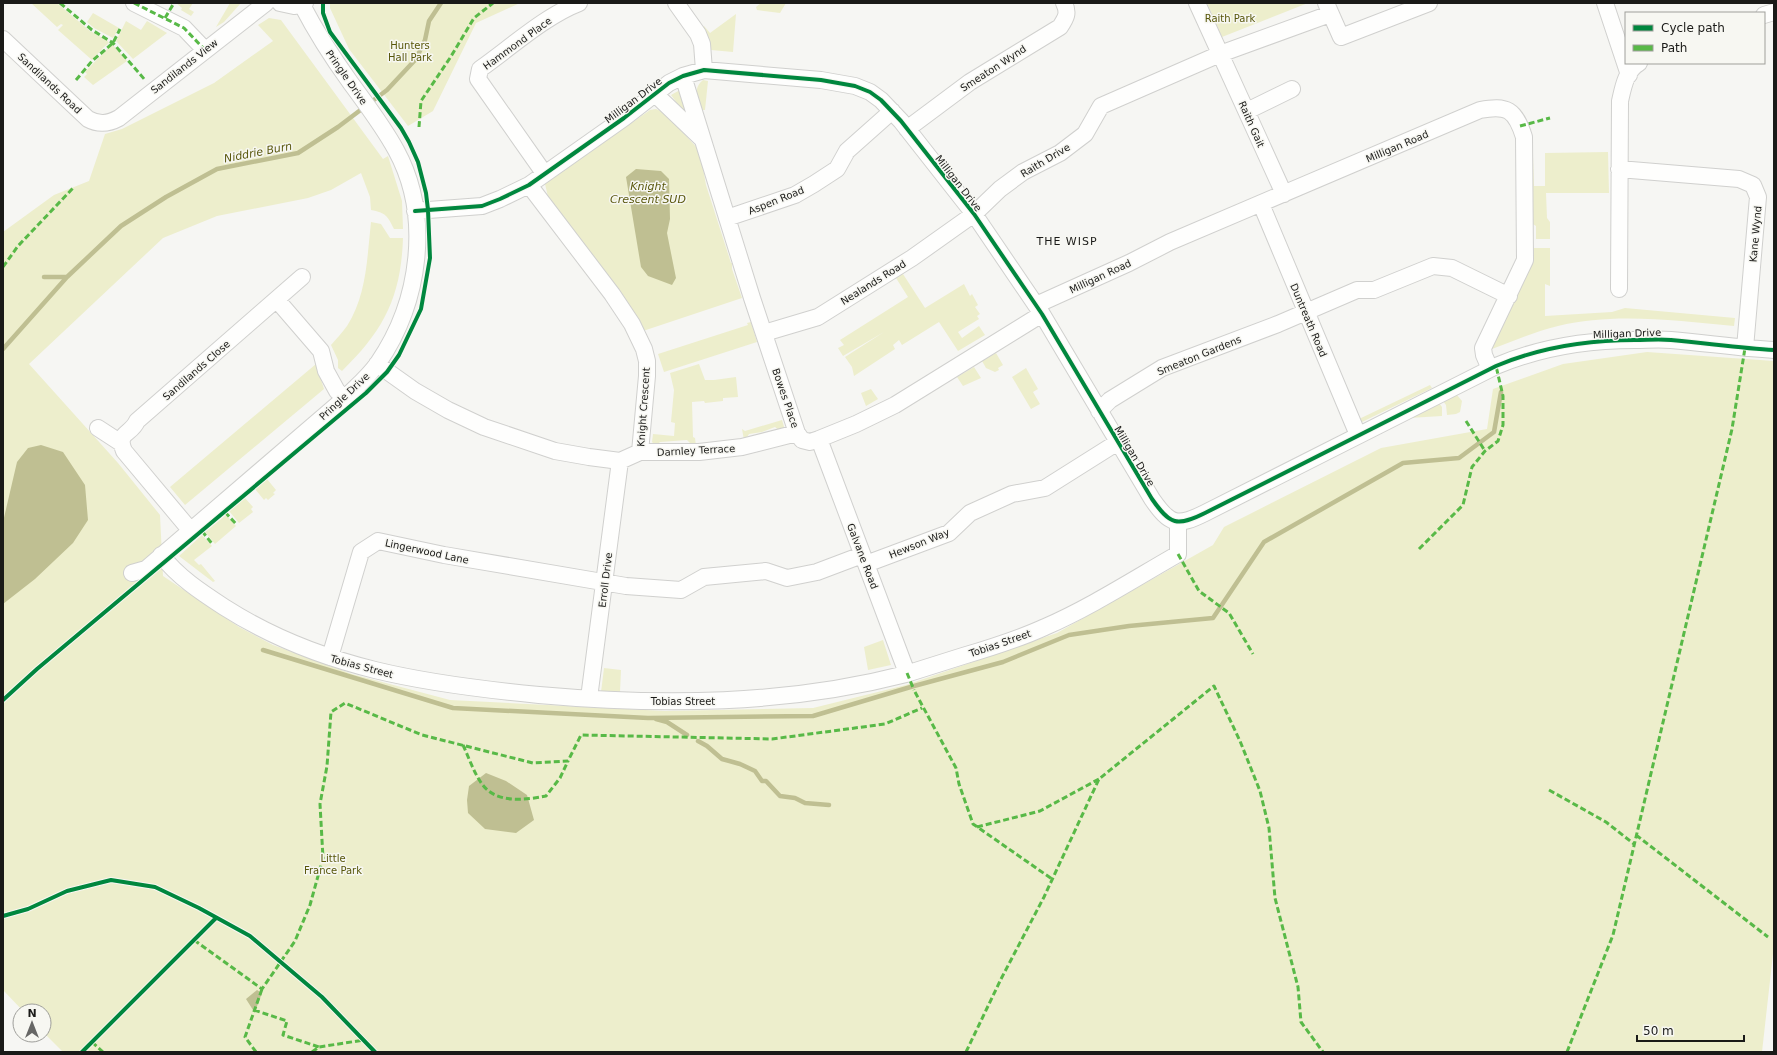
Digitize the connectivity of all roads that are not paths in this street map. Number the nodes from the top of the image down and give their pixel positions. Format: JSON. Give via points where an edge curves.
{"nodes":[{"id":1,"x":134,"y":3,"type":"edge"},
{"id":2,"x":266,"y":3,"type":"edge"},
{"id":3,"x":280,"y":3,"type":"edge"},
{"id":4,"x":580,"y":3,"type":"edge"},
{"id":5,"x":676,"y":3,"type":"edge"},
{"id":6,"x":1064,"y":3,"type":"edge"},
{"id":7,"x":1197,"y":3,"type":"edge"},
{"id":8,"x":1429,"y":3,"type":"edge"},
{"id":9,"x":1605,"y":3,"type":"edge"},
{"id":10,"x":304,"y":4,"type":"edge"},
{"id":11,"x":1328,"y":8,"type":"edge"},
{"id":12,"x":3,"y":39,"type":"edge"},
{"id":13,"x":1625,"y":49,"type":"edge"},
{"id":14,"x":205,"y":50,"type":"junction"},
{"id":15,"x":1220,"y":54,"type":"junction"},
{"id":16,"x":1634,"y":69,"type":"edge"},
{"id":17,"x":704,"y":70,"type":"junction"},
{"id":18,"x":683,"y":76,"type":"junction"},
{"id":19,"x":1292,"y":89,"type":"dead end"},
{"id":20,"x":655,"y":94,"type":"junction"},
{"id":21,"x":892,"y":111,"type":"junction"},
{"id":22,"x":1247,"y":111,"type":"junction"},
{"id":23,"x":100,"y":123,"type":"joint"},
{"id":24,"x":907,"y":129,"type":"junction"},
{"id":25,"x":702,"y":139,"type":"junction"},
{"id":26,"x":1619,"y":168,"type":"junction"},
{"id":27,"x":544,"y":173,"type":"junction"},
{"id":28,"x":529,"y":185,"type":"junction"},
{"id":29,"x":1284,"y":194,"type":"junction"},
{"id":30,"x":1261,"y":204,"type":"junction"},
{"id":31,"x":415,"y":211,"type":"junction"},
{"id":32,"x":974,"y":214,"type":"junction"},
{"id":33,"x":727,"y":218,"type":"junction"},
{"id":34,"x":302,"y":277,"type":"dead end"},
{"id":35,"x":1619,"y":289,"type":"dead end"},
{"id":36,"x":1509,"y":296,"type":"junction"},
{"id":37,"x":277,"y":300,"type":"junction"},
{"id":38,"x":1039,"y":310,"type":"junction"},
{"id":39,"x":1305,"y":311,"type":"junction"},
{"id":40,"x":764,"y":333,"type":"junction"},
{"id":41,"x":1745,"y":348,"type":"junction"},
{"id":42,"x":1774,"y":350,"type":"edge"},
{"id":43,"x":377,"y":364,"type":"junction"},
{"id":44,"x":1490,"y":369,"type":"junction"},
{"id":45,"x":345,"y":398,"type":"junction"},
{"id":46,"x":1100,"y":411,"type":"junction"},
{"id":47,"x":98,"y":428,"type":"dead end"},
{"id":48,"x":797,"y":433,"type":"junction"},
{"id":49,"x":1358,"y":435,"type":"junction"},
{"id":50,"x":819,"y":439,"type":"junction"},
{"id":51,"x":1118,"y":442,"type":"junction"},
{"id":52,"x":121,"y":443,"type":"junction"},
{"id":53,"x":640,"y":452,"type":"junction"},
{"id":54,"x":620,"y":461,"type":"junction"},
{"id":55,"x":1178,"y":522,"type":"junction"},
{"id":56,"x":191,"y":531,"type":"junction"},
{"id":57,"x":162,"y":555,"type":"junction"},
{"id":58,"x":864,"y":560,"type":"junction"},
{"id":59,"x":132,"y":573,"type":"dead end"},
{"id":60,"x":605,"y":582,"type":"junction"},
{"id":61,"x":330,"y":658,"type":"junction"},
{"id":62,"x":907,"y":673,"type":"junction"},
{"id":63,"x":589,"y":698,"type":"junction"}],
"edges":[{"from":1,"to":14,"type":"street","via":[[184,28]]},
{"from":2,"to":14,"type":"street","name":"Sandilands View"},
{"from":3,"to":10,"type":"street","via":[[289,6]]},
{"from":4,"to":27,"type":"street","name":"Hammond Place","via":[[548,20],[480,69],[478,79]]},
{"from":5,"to":17,"type":"street","via":[[698,34],[702,44]]},
{"from":6,"to":24,"type":"street","name":"Smeaton Wynd","via":[[1068,10],[1060,27],[970,82]]},
{"from":7,"to":15,"type":"street","name":"Raith Gait"},
{"from":8,"to":11,"type":"street","via":[[1341,38]]},
{"from":9,"to":13,"type":"street"},
{"from":10,"to":31,"type":"street","name":"Pringle Drive","via":[[320,39],[377,119],[403,164]]},
{"from":11,"to":15,"type":"street","name":"Raith Drive"},
{"from":12,"to":23,"type":"street","name":"Sandilands Road","via":[[88,118]]},
{"from":14,"to":23,"type":"street","name":"Sandilands View","via":[[119,118]]},
{"from":15,"to":22,"type":"street","name":"Raith Gait"},
{"from":15,"to":32,"type":"street","name":"Raith Drive","via":[[1102,106],[1085,134],[1060,153],[1023,172],[1000,189]]},
{"from":16,"to":26,"type":"street","via":[[1624,82],[1620,101]]},
{"from":17,"to":18,"type":"street","name":"Milligan Drive"},
{"from":17,"to":21,"type":"street","name":"Milligan Drive","via":[[821,80],[855,86],[870,92]]},
{"from":18,"to":20,"type":"street","name":"Milligan Drive"},
{"from":18,"to":25,"type":"street","name":"Bowes Place"},
{"from":19,"to":22,"type":"street"},
{"from":20,"to":25,"type":"street","name":"Bowes Place"},
{"from":20,"to":27,"type":"street","name":"Milligan Drive"},
{"from":21,"to":24,"type":"street","name":"Milligan Drive"},
{"from":21,"to":33,"type":"street","name":"Aspen Road","via":[[847,151],[837,169],[814,184],[795,195]]},
{"from":22,"to":29,"type":"street","name":"Raith Gait"},
{"from":24,"to":32,"type":"street","name":"Milligan Drive"},
{"from":25,"to":33,"type":"street","name":"Bowes Place"},
{"from":26,"to":35,"type":"street"},
{"from":26,"to":41,"type":"street","name":"Kane Wynd","via":[[1739,179],[1753,185],[1758,197]]},
{"from":27,"to":28,"type":"street","name":"Milligan Drive"},
{"from":28,"to":31,"type":"street","name":"Milligan Drive","via":[[482,206]]},
{"from":28,"to":53,"type":"street","name":"Knight Crescent","via":[[612,294],[632,324],[644,349],[647,376]]},
{"from":29,"to":30,"type":"street","name":"Milligan Road"},
{"from":29,"to":36,"type":"street","name":"Milligan Road","via":[[1480,110],[1498,107],[1506,110],[1512,113],[1524,137],[1526,246],[1525,260]]},
{"from":30,"to":38,"type":"street","name":"Milligan Road","via":[[1170,242]]},
{"from":30,"to":39,"type":"street","name":"Duntreath Road"},
{"from":31,"to":43,"type":"street","name":"Pringle Drive","via":[[416,263],[412,286],[393,338]]},
{"from":32,"to":38,"type":"street","name":"Milligan Drive"},
{"from":32,"to":40,"type":"street","name":"Nealands Road","via":[[912,258],[818,317]]},
{"from":33,"to":40,"type":"street","name":"Bowes Place"},
{"from":34,"to":37,"type":"street","name":"Sandilands Close"},
{"from":36,"to":39,"type":"street","name":"Smeaton Gardens","via":[[1452,268],[1433,266],[1374,290],[1357,290]]},
{"from":36,"to":44,"type":"street","name":"Milligan Road","via":[[1484,348]]},
{"from":37,"to":45,"type":"street","via":[[321,351],[326,371]]},
{"from":37,"to":52,"type":"street","name":"Sandilands Close","via":[[137,421],[123,436]]},
{"from":38,"to":46,"type":"street","name":"Milligan Drive"},
{"from":38,"to":50,"type":"street","name":"Bowes Place","via":[[895,405]]},
{"from":39,"to":46,"type":"street","name":"Smeaton Gardens","via":[[1278,324],[1162,368],[1110,400]]},
{"from":39,"to":49,"type":"street","name":"Duntreath Road"},
{"from":40,"to":48,"type":"street","name":"Bowes Place"},
{"from":41,"to":42,"type":"street","name":"Milligan Drive"},
{"from":41,"to":44,"type":"street","name":"Milligan Drive","via":[[1670,340],[1601,340],[1556,346]]},
{"from":43,"to":45,"type":"street","name":"Pringle Drive"},
{"from":43,"to":54,"type":"street","via":[[415,392],[484,427],[555,451]]},
{"from":44,"to":49,"type":"street","name":"Milligan Drive"},
{"from":45,"to":56,"type":"street","name":"Pringle Drive"},
{"from":46,"to":51,"type":"street","name":"Milligan Drive"},
{"from":47,"to":52,"type":"street"},
{"from":48,"to":50,"type":"street","name":"Bowes Place","via":[[802,440],[810,442]]},
{"from":48,"to":53,"type":"street","name":"Darnley Terrace","via":[[742,447],[699,452]]},
{"from":49,"to":55,"type":"street","via":[[1200,516]]},
{"from":50,"to":58,"type":"street","name":"Galvane Road"},
{"from":51,"to":55,"type":"street","name":"Milligan Drive","via":[[1163,515]]},
{"from":51,"to":58,"type":"street","name":"Hewson Way","via":[[1045,488],[1012,494],[970,514],[949,533]]},
{"from":52,"to":56,"type":"street","via":[[124,451]]},
{"from":53,"to":54,"type":"street","name":"Knight Crescent"},
{"from":54,"to":60,"type":"street","name":"Erroll Drive"},
{"from":55,"to":62,"type":"street","name":"Tobias Street","via":[[1178,554],[1110,592],[1045,628]]},
{"from":56,"to":57,"type":"street","name":"Pringle Drive"},
{"from":57,"to":59,"type":"street","name":"Pringle Drive","via":[[146,569]]},
{"from":57,"to":61,"type":"street","name":"Tobias Street","via":[[183,578],[236,615],[278,638]]},
{"from":58,"to":60,"type":"street","name":"Hewson Way","via":[[787,578],[766,571],[704,577],[681,590]]},
{"from":58,"to":62,"type":"street","name":"Galvane Road"},
{"from":60,"to":61,"type":"street","name":"Lingerwood Lane","via":[[444,555],[378,540],[361,552]]},
{"from":60,"to":63,"type":"street","name":"Erroll Drive"},
{"from":61,"to":63,"type":"street","name":"Tobias Street","via":[[422,681],[479,689]]},
{"from":62,"to":63,"type":"street","name":"Tobias Street","via":[[794,695],[722,701],[672,702]]}]}
